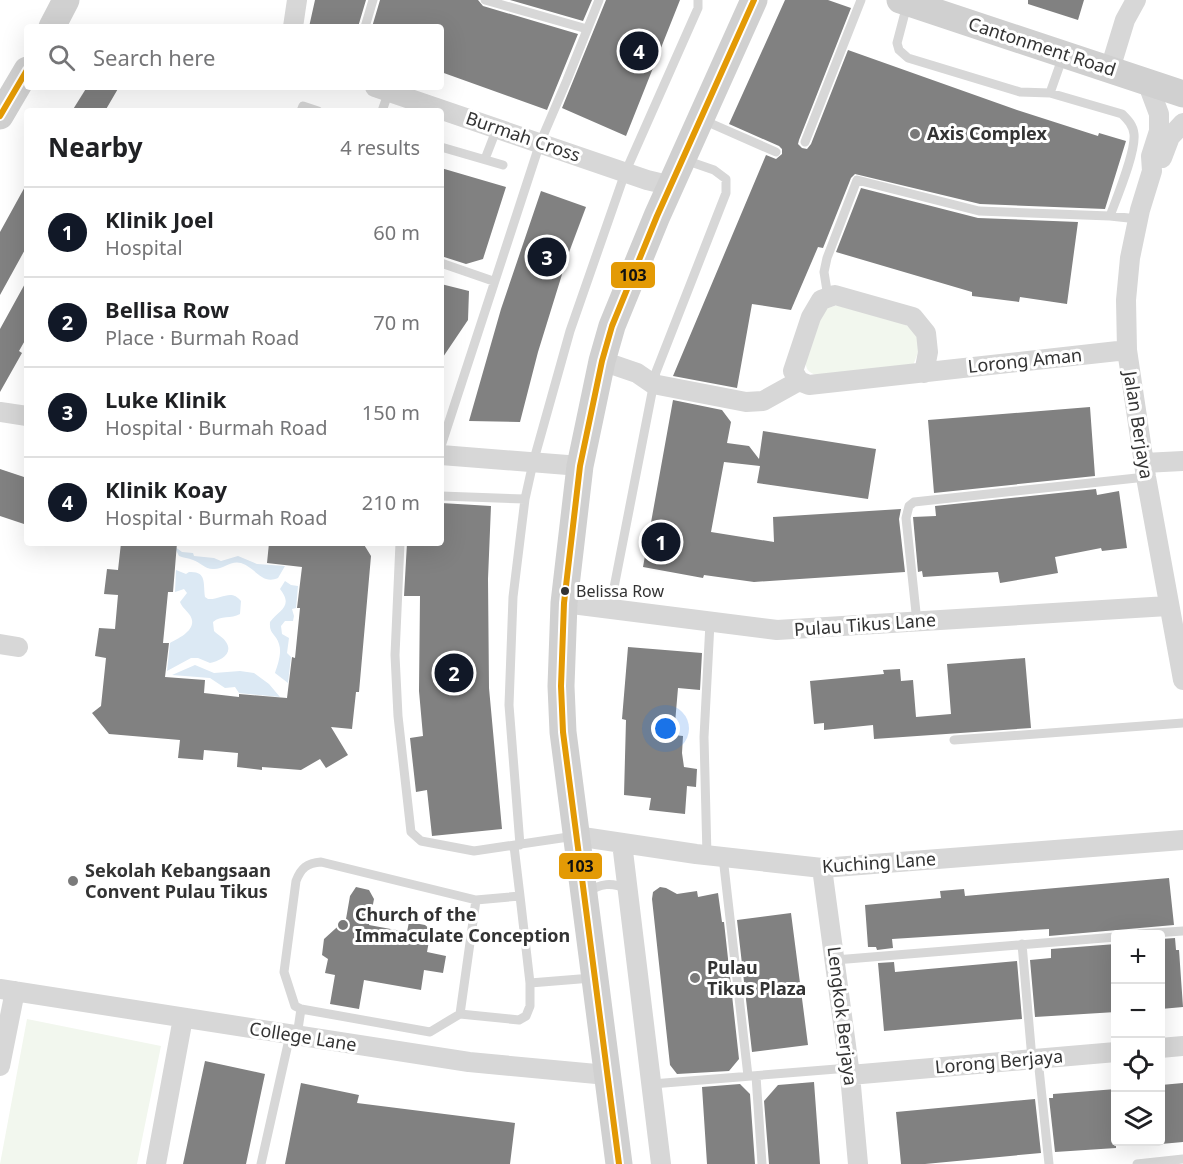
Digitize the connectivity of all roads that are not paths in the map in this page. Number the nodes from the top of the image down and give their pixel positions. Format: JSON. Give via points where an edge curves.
{"nodes":[{"id":1,"x":66,"y":0,"type":"edge"},
{"id":2,"x":297,"y":0,"type":"edge"},
{"id":3,"x":372,"y":0,"type":"edge"},
{"id":4,"x":485,"y":0,"type":"edge"},
{"id":5,"x":599,"y":0,"type":"edge"},
{"id":6,"x":698,"y":0,"type":"edge"},
{"id":7,"x":731,"y":0,"type":"edge"},
{"id":8,"x":754,"y":0,"type":"edge"},
{"id":9,"x":861,"y":0,"type":"edge"},
{"id":10,"x":1136,"y":0,"type":"edge"},
{"id":11,"x":904,"y":1,"type":"edge"},
{"id":12,"x":53,"y":24,"type":"edge"},
{"id":13,"x":293,"y":24,"type":"edge"},
{"id":14,"x":366,"y":24,"type":"edge"},
{"id":15,"x":587,"y":29,"type":"junction"},
{"id":16,"x":733,"y":44,"type":"junction"},
{"id":17,"x":1064,"y":54,"type":"junction"},
{"id":18,"x":1110,"y":69,"type":"junction"},
{"id":19,"x":24,"y":75,"type":"edge"},
{"id":20,"x":1147,"y":82,"type":"junction"},
{"id":21,"x":382,"y":90,"type":"edge"},
{"id":22,"x":385,"y":90,"type":"edge"},
{"id":23,"x":1050,"y":93,"type":"junction"},
{"id":24,"x":1183,"y":94,"type":"edge"},
{"id":25,"x":382,"y":108,"type":"edge"},
{"id":26,"x":438,"y":108,"type":"edge"},
{"id":27,"x":444,"y":110,"type":"edge"},
{"id":28,"x":0,"y":116,"type":"edge"},
{"id":29,"x":701,"y":119,"type":"junction"},
{"id":30,"x":1183,"y":123,"type":"edge"},
{"id":31,"x":497,"y":128,"type":"junction"},
{"id":32,"x":805,"y":142,"type":"dead end"},
{"id":33,"x":540,"y":143,"type":"junction"},
{"id":34,"x":444,"y":148,"type":"edge"},
{"id":35,"x":776,"y":152,"type":"dead end"},
{"id":36,"x":485,"y":159,"type":"junction"},
{"id":37,"x":683,"y":160,"type":"junction"},
{"id":38,"x":503,"y":165,"type":"dead end"},
{"id":39,"x":1152,"y":171,"type":"junction"},
{"id":40,"x":625,"y":173,"type":"junction"},
{"id":41,"x":672,"y":186,"type":"junction"},
{"id":42,"x":1110,"y":216,"type":"junction"},
{"id":43,"x":1138,"y":219,"type":"junction"},
{"id":44,"x":444,"y":264,"type":"edge"},
{"id":45,"x":493,"y":281,"type":"junction"},
{"id":46,"x":828,"y":298,"type":"junction"},
{"id":47,"x":1127,"y":350,"type":"junction"},
{"id":48,"x":602,"y":361,"type":"junction"},
{"id":49,"x":924,"y":373,"type":"junction"},
{"id":50,"x":799,"y":381,"type":"junction"},
{"id":51,"x":653,"y":384,"type":"junction"},
{"id":52,"x":0,"y":412,"type":"edge"},
{"id":53,"x":24,"y":416,"type":"edge"},
{"id":54,"x":444,"y":437,"type":"edge"},
{"id":55,"x":444,"y":455,"type":"edge"},
{"id":56,"x":1183,"y":461,"type":"edge"},
{"id":57,"x":533,"y":463,"type":"junction"},
{"id":58,"x":580,"y":466,"type":"junction"},
{"id":59,"x":1145,"y":470,"type":"junction"},
{"id":60,"x":444,"y":496,"type":"edge"},
{"id":61,"x":525,"y":499,"type":"junction"},
{"id":62,"x":400,"y":546,"type":"edge"},
{"id":63,"x":564,"y":603,"type":"junction"},
{"id":64,"x":1168,"y":606,"type":"junction"},
{"id":65,"x":610,"y":608,"type":"junction"},
{"id":66,"x":710,"y":622,"type":"junction"},
{"id":67,"x":917,"y":622,"type":"junction"},
{"id":68,"x":1183,"y":676,"type":"edge"},
{"id":69,"x":1183,"y":723,"type":"edge"},
{"id":70,"x":954,"y":740,"type":"dead end"},
{"id":71,"x":576,"y":836,"type":"junction"},
{"id":72,"x":1183,"y":840,"type":"edge"},
{"id":73,"x":622,"y":843,"type":"junction"},
{"id":74,"x":517,"y":846,"type":"junction"},
{"id":75,"x":715,"y":856,"type":"junction"},
{"id":76,"x":822,"y":868,"type":"junction"},
{"id":77,"x":627,"y":889,"type":"junction"},
{"id":78,"x":585,"y":894,"type":"junction"},
{"id":79,"x":520,"y":896,"type":"junction"},
{"id":80,"x":476,"y":900,"type":"junction"},
{"id":81,"x":1183,"y":931,"type":"edge"},
{"id":82,"x":1165,"y":932,"type":"edge"},
{"id":83,"x":1111,"y":936,"type":"edge"},
{"id":84,"x":1022,"y":944,"type":"junction"},
{"id":85,"x":835,"y":960,"type":"junction"},
{"id":86,"x":594,"y":977,"type":"junction"},
{"id":87,"x":530,"y":983,"type":"junction"},
{"id":88,"x":8,"y":990,"type":"edge"},
{"id":89,"x":301,"y":1009,"type":"junction"},
{"id":90,"x":460,"y":1014,"type":"junction"},
{"id":91,"x":183,"y":1018,"type":"junction"},
{"id":92,"x":293,"y":1035,"type":"junction"},
{"id":93,"x":1183,"y":1046,"type":"edge"},
{"id":94,"x":1165,"y":1048,"type":"edge"},
{"id":95,"x":1111,"y":1052,"type":"edge"},
{"id":96,"x":1035,"y":1059,"type":"junction"},
{"id":97,"x":0,"y":1066,"type":"edge"},
{"id":98,"x":850,"y":1072,"type":"junction"},
{"id":99,"x":883,"y":1072,"type":"junction"},
{"id":100,"x":608,"y":1075,"type":"junction"},
{"id":101,"x":752,"y":1076,"type":"junction"},
{"id":102,"x":652,"y":1084,"type":"junction"},
{"id":103,"x":854,"y":1115,"type":"junction"},
{"id":104,"x":616,"y":1156,"type":"edge"},
{"id":105,"x":1183,"y":1160,"type":"edge"},
{"id":106,"x":156,"y":1164,"type":"edge"},
{"id":107,"x":261,"y":1164,"type":"edge"},
{"id":108,"x":662,"y":1164,"type":"edge"},
{"id":109,"x":762,"y":1164,"type":"edge"},
{"id":110,"x":858,"y":1164,"type":"edge"},
{"id":111,"x":1049,"y":1164,"type":"edge"},
{"id":112,"x":1137,"y":1164,"type":"edge"}],
"edges":[{"from":1,"to":12,"type":"main road"},
{"from":2,"to":13,"type":"street"},
{"from":3,"to":14,"type":"lane"},
{"from":4,"to":15,"type":"lane"},
{"from":5,"to":15,"type":"lane"},
{"from":6,"to":40,"type":"lane","via":[[698,8]]},
{"from":7,"to":16,"type":"main road"},
{"from":8,"to":16,"type":"main road"},
{"from":9,"to":32,"type":"lane"},
{"from":10,"to":18,"type":"street","via":[[1125,20]]},
{"from":11,"to":17,"type":"main road","name":"Cantonment Road"},
{"from":11,"to":23,"type":"lane","via":[[897,43],[903,55],[1020,92]]},
{"from":15,"to":33,"type":"lane"},
{"from":16,"to":29,"type":"main road"},
{"from":17,"to":18,"type":"main road","name":"Cantonment Road"},
{"from":17,"to":23,"type":"lane"},
{"from":18,"to":20,"type":"main road","name":"Cantonment Road"},
{"from":19,"to":28,"type":"main road"},
{"from":20,"to":24,"type":"main road","name":"Cantonment Road"},
{"from":20,"to":39,"type":"street","name":"Jalan Berjaya","via":[[1159,114]]},
{"from":21,"to":25,"type":"lane"},
{"from":22,"to":26,"type":"street","name":"Burmah Cross"},
{"from":23,"to":42,"type":"lane","via":[[1122,114],[1130,121],[1133,147]]},
{"from":27,"to":31,"type":"street","name":"Burmah Cross"},
{"from":29,"to":35,"type":"lane"},
{"from":29,"to":37,"type":"main road"},
{"from":30,"to":39,"type":"street","name":"Jalan Berjaya","via":[[1170,137],[1161,162]]},
{"from":31,"to":33,"type":"street","name":"Burmah Cross"},
{"from":31,"to":36,"type":"lane"},
{"from":33,"to":40,"type":"street","name":"Burmah Cross"},
{"from":33,"to":45,"type":"lane"},
{"from":34,"to":36,"type":"lane"},
{"from":36,"to":38,"type":"lane"},
{"from":37,"to":41,"type":"main road"},
{"from":37,"to":51,"type":"lane","via":[[714,170],[726,179],[726,193]]},
{"from":39,"to":43,"type":"street","name":"Jalan Berjaya"},
{"from":40,"to":41,"type":"street","name":"Burmah Cross"},
{"from":40,"to":57,"type":"lane","via":[[570,331]]},
{"from":41,"to":48,"type":"main road","via":[[612,326]]},
{"from":42,"to":43,"type":"lane"},
{"from":42,"to":46,"type":"lane","via":[[979,211],[857,180],[827,258],[824,272]]},
{"from":43,"to":47,"type":"street","name":"Jalan Berjaya","via":[[1126,300]]},
{"from":44,"to":45,"type":"lane"},
{"from":45,"to":54,"type":"lane"},
{"from":46,"to":49,"type":"street","via":[[836,296],[914,317],[926,333]]},
{"from":46,"to":50,"type":"street","via":[[821,300],[812,317],[793,371]]},
{"from":47,"to":49,"type":"street","name":"Lorong Aman"},
{"from":47,"to":59,"type":"street","name":"Jalan Berjaya"},
{"from":48,"to":51,"type":"street","via":[[637,373]]},
{"from":48,"to":58,"type":"main road"},
{"from":49,"to":50,"type":"street","name":"Lorong Aman","via":[[809,385]]},
{"from":50,"to":51,"type":"street","via":[[764,400],[746,402]]},
{"from":51,"to":65,"type":"lane"},
{"from":52,"to":53,"type":"street"},
{"from":55,"to":57,"type":"street"},
{"from":56,"to":59,"type":"street"},
{"from":57,"to":58,"type":"street"},
{"from":57,"to":61,"type":"lane"},
{"from":58,"to":63,"type":"main road"},
{"from":59,"to":64,"type":"street","name":"Jalan Berjaya"},
{"from":59,"to":67,"type":"lane","via":[[914,502],[906,518]]},
{"from":60,"to":61,"type":"lane"},
{"from":61,"to":74,"type":"lane","via":[[513,597],[509,705]]},
{"from":62,"to":74,"type":"lane","via":[[395,655],[411,832],[421,841],[466,850]]},
{"from":63,"to":65,"type":"street","name":"Pulau Tikus Lane"},
{"from":63,"to":71,"type":"main road","via":[[563,732]]},
{"from":64,"to":67,"type":"street","name":"Pulau Tikus Lane"},
{"from":64,"to":68,"type":"street","name":"Jalan Berjaya"},
{"from":65,"to":66,"type":"street","name":"Pulau Tikus Lane"},
{"from":66,"to":67,"type":"street","name":"Pulau Tikus Lane","via":[[792,630]]},
{"from":66,"to":75,"type":"lane","via":[[704,737]]},
{"from":69,"to":70,"type":"lane"},
{"from":71,"to":73,"type":"street","name":"Kuching Lane"},
{"from":71,"to":74,"type":"lane"},
{"from":71,"to":78,"type":"main road"},
{"from":72,"to":76,"type":"street","name":"Kuching Lane"},
{"from":73,"to":75,"type":"street","name":"Kuching Lane"},
{"from":73,"to":77,"type":"street"},
{"from":74,"to":79,"type":"lane"},
{"from":75,"to":76,"type":"street","name":"Kuching Lane"},
{"from":75,"to":101,"type":"lane"},
{"from":76,"to":85,"type":"street","name":"Lengkok Berjaya"},
{"from":77,"to":78,"type":"lane","via":[[604,884]]},
{"from":77,"to":102,"type":"street"},
{"from":78,"to":86,"type":"main road"},
{"from":79,"to":80,"type":"lane"},
{"from":79,"to":87,"type":"lane"},
{"from":80,"to":89,"type":"lane","via":[[321,862],[311,863],[300,870],[296,881],[284,972],[295,1006]]},
{"from":80,"to":90,"type":"lane"},
{"from":81,"to":82,"type":"lane"},
{"from":83,"to":84,"type":"lane"},
{"from":84,"to":85,"type":"lane"},
{"from":84,"to":96,"type":"lane"},
{"from":85,"to":98,"type":"street","name":"Lengkok Berjaya"},
{"from":86,"to":87,"type":"lane"},
{"from":86,"to":100,"type":"main road"},
{"from":87,"to":90,"type":"lane","via":[[530,1006],[526,1016],[519,1020]]},
{"from":88,"to":91,"type":"street","name":"College Lane"},
{"from":88,"to":97,"type":"street"},
{"from":89,"to":90,"type":"lane","via":[[430,1032]]},
{"from":89,"to":92,"type":"lane"},
{"from":91,"to":92,"type":"street","name":"College Lane"},
{"from":91,"to":106,"type":"street"},
{"from":92,"to":100,"type":"street","name":"College Lane","via":[[470,1062]]},
{"from":92,"to":107,"type":"lane"},
{"from":93,"to":94,"type":"street"},
{"from":95,"to":96,"type":"street","name":"Lorong Berjaya"},
{"from":96,"to":99,"type":"street","name":"Lorong Berjaya"},
{"from":96,"to":111,"type":"lane"},
{"from":98,"to":99,"type":"street","name":"Lorong Berjaya"},
{"from":98,"to":101,"type":"lane"},
{"from":98,"to":103,"type":"street","name":"Lengkok Berjaya"},
{"from":99,"to":103,"type":"street","via":[[864,1092]]},
{"from":100,"to":104,"type":"main road"},
{"from":101,"to":102,"type":"lane"},
{"from":101,"to":109,"type":"lane"},
{"from":102,"to":108,"type":"street"},
{"from":103,"to":110,"type":"street","name":"Lengkok Berjaya"},
{"from":105,"to":112,"type":"lane"}]}
